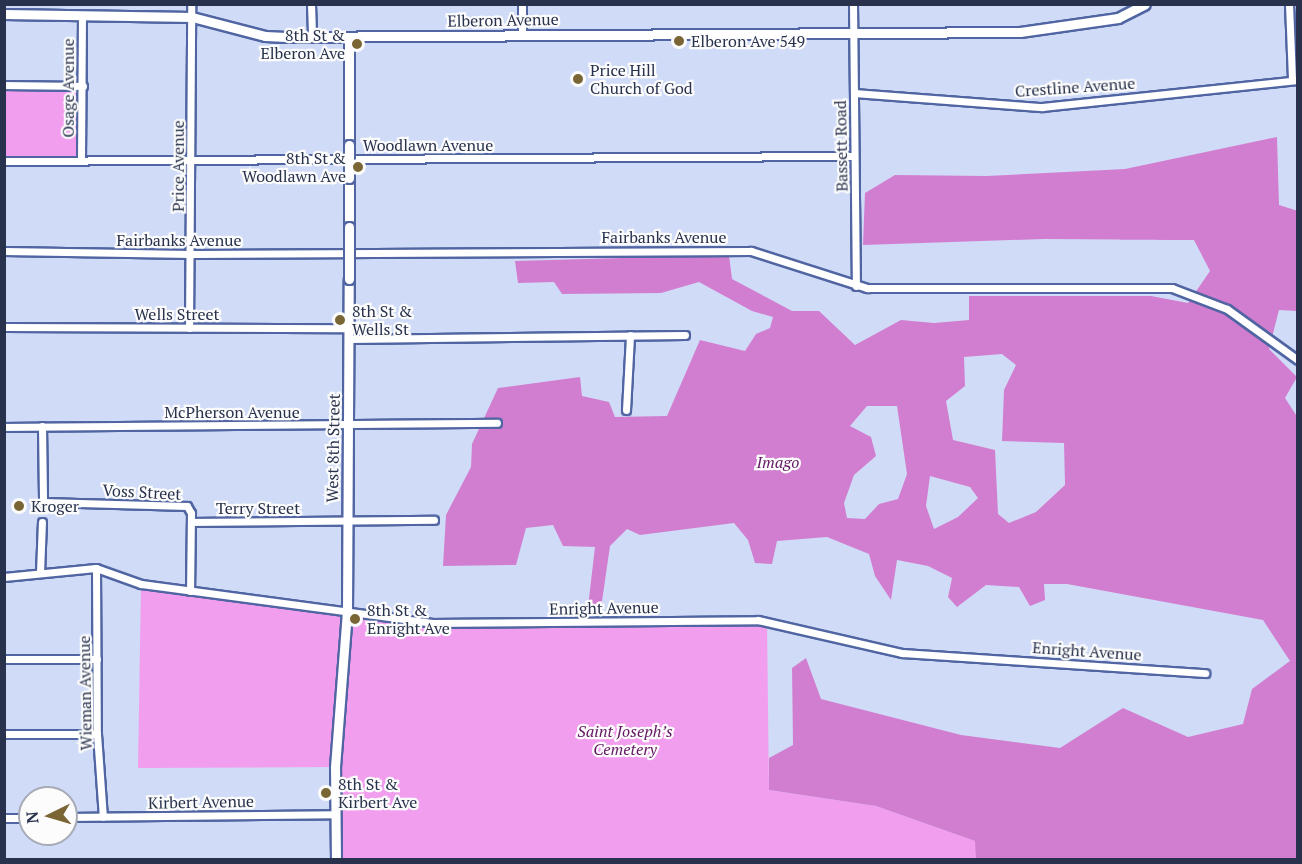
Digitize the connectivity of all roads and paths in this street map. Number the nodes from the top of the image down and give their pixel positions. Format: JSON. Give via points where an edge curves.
{"nodes":[{"id":1,"x":191,"y":4,"type":"edge"},
{"id":2,"x":311,"y":4,"type":"edge"},
{"id":3,"x":522,"y":4,"type":"edge"},
{"id":4,"x":853,"y":4,"type":"edge"},
{"id":5,"x":1144,"y":4,"type":"edge"},
{"id":6,"x":1289,"y":4,"type":"edge"},
{"id":7,"x":4,"y":14,"type":"edge"},
{"id":8,"x":82,"y":16,"type":"junction"},
{"id":9,"x":192,"y":17,"type":"junction"},
{"id":10,"x":852,"y":31,"type":"junction"},
{"id":11,"x":522,"y":35,"type":"junction"},
{"id":12,"x":312,"y":37,"type":"junction"},
{"id":13,"x":349,"y":37,"type":"junction"},
{"id":14,"x":1295,"y":80,"type":"edge"},
{"id":15,"x":4,"y":85,"type":"edge"},
{"id":16,"x":82,"y":86,"type":"junction"},
{"id":17,"x":854,"y":93,"type":"junction"},
{"id":18,"x":853,"y":156,"type":"junction"},
{"id":19,"x":81,"y":160,"type":"junction"},
{"id":20,"x":191,"y":160,"type":"junction"},
{"id":21,"x":4,"y":161,"type":"edge"},
{"id":22,"x":4,"y":251,"type":"edge"},
{"id":23,"x":191,"y":254,"type":"junction"},
{"id":24,"x":856,"y":286,"type":"junction"},
{"id":25,"x":4,"y":327,"type":"edge"},
{"id":26,"x":189,"y":328,"type":"junction"},
{"id":27,"x":349,"y":328,"type":"junction"},
{"id":28,"x":630,"y":335,"type":"junction"},
{"id":29,"x":685,"y":335,"type":"dead end"},
{"id":30,"x":349,"y":339,"type":"junction"},
{"id":31,"x":1298,"y":360,"type":"edge"},
{"id":32,"x":626,"y":410,"type":"dead end"},
{"id":33,"x":496,"y":423,"type":"dead end"},
{"id":34,"x":348,"y":425,"type":"junction"},
{"id":35,"x":42,"y":426,"type":"junction"},
{"id":36,"x":4,"y":427,"type":"edge"},
{"id":37,"x":434,"y":520,"type":"dead end"},
{"id":38,"x":42,"y":522,"type":"dead end"},
{"id":39,"x":190,"y":522,"type":"junction"},
{"id":40,"x":347,"y":522,"type":"junction"},
{"id":41,"x":96,"y":568,"type":"junction"},
{"id":42,"x":40,"y":573,"type":"junction"},
{"id":43,"x":4,"y":577,"type":"edge"},
{"id":44,"x":190,"y":591,"type":"junction"},
{"id":45,"x":347,"y":612,"type":"junction"},
{"id":46,"x":96,"y":658,"type":"junction"},
{"id":47,"x":4,"y":659,"type":"edge"},
{"id":48,"x":1205,"y":673,"type":"dead end"},
{"id":49,"x":4,"y":734,"type":"edge"},
{"id":50,"x":97,"y":734,"type":"junction"},
{"id":51,"x":336,"y":814,"type":"junction"},
{"id":52,"x":78,"y":817,"type":"edge"},
{"id":53,"x":103,"y":817,"type":"junction"},
{"id":54,"x":336,"y":860,"type":"edge"}],
"edges":[{"from":1,"to":9,"type":"street","name":"Price Avenue"},
{"from":2,"to":12,"type":"street"},
{"from":3,"to":11,"type":"street"},
{"from":4,"to":10,"type":"street","name":"Bassett Road"},
{"from":5,"to":10,"type":"street","name":"Elberon Avenue","via":[[1118,18],[1034,31]]},
{"from":6,"to":14,"type":"street"},
{"from":7,"to":8,"type":"street","name":"Elberon Avenue"},
{"from":8,"to":9,"type":"street","name":"Elberon Avenue"},
{"from":8,"to":16,"type":"street","name":"Osage Avenue"},
{"from":9,"to":12,"type":"street","name":"Elberon Avenue","via":[[265,36]]},
{"from":9,"to":20,"type":"street","name":"Price Avenue"},
{"from":10,"to":11,"type":"street","name":"Elberon Avenue"},
{"from":10,"to":17,"type":"street","name":"Bassett Road"},
{"from":11,"to":13,"type":"street","name":"Elberon Avenue"},
{"from":12,"to":13,"type":"street","name":"Elberon Avenue"},
{"from":13,"to":27,"type":"street","name":"West 8th Street","bridge":true},
{"from":14,"to":17,"type":"street","name":"Crestline Avenue","via":[[1042,107]]},
{"from":15,"to":16,"type":"street"},
{"from":16,"to":19,"type":"street","name":"Osage Avenue"},
{"from":17,"to":18,"type":"street","name":"Bassett Road"},
{"from":18,"to":20,"type":"street","name":"Woodlawn Avenue"},
{"from":18,"to":24,"type":"street","name":"Bassett Road"},
{"from":19,"to":20,"type":"street","name":"Woodlawn Avenue"},
{"from":19,"to":21,"type":"street","name":"Woodlawn Avenue"},
{"from":20,"to":23,"type":"street","name":"Price Avenue"},
{"from":22,"to":23,"type":"street","name":"Fairbanks Avenue"},
{"from":23,"to":24,"type":"street","name":"Fairbanks Avenue","via":[[733,250],[778,257]]},
{"from":23,"to":26,"type":"street","name":"Price Avenue"},
{"from":24,"to":31,"type":"street","name":"Fairbanks Avenue","via":[[1172,288],[1227,309]]},
{"from":25,"to":26,"type":"street","name":"Wells Street"},
{"from":26,"to":27,"type":"street","name":"Wells Street"},
{"from":27,"to":30,"type":"street","name":"West 8th Street"},
{"from":28,"to":29,"type":"street"},
{"from":28,"to":30,"type":"street"},
{"from":28,"to":32,"type":"street"},
{"from":30,"to":34,"type":"street","name":"West 8th Street"},
{"from":33,"to":34,"type":"street","name":"McPherson Avenue"},
{"from":34,"to":35,"type":"street","name":"McPherson Avenue"},
{"from":34,"to":40,"type":"street","name":"West 8th Street"},
{"from":35,"to":36,"type":"street","name":"McPherson Avenue"},
{"from":35,"to":39,"type":"street","name":"Voss Street","via":[[43,502],[181,504],[189,509]]},
{"from":37,"to":40,"type":"street","name":"Terry Street","via":[[389,518]]},
{"from":38,"to":42,"type":"street"},
{"from":39,"to":40,"type":"street","name":"Terry Street"},
{"from":39,"to":44,"type":"street"},
{"from":40,"to":45,"type":"street","name":"West 8th Street"},
{"from":41,"to":42,"type":"street","name":"Enright Avenue"},
{"from":41,"to":44,"type":"street","name":"Enright Avenue","via":[[141,584]]},
{"from":41,"to":46,"type":"street","name":"Wieman Avenue"},
{"from":42,"to":43,"type":"street","name":"Enright Avenue"},
{"from":44,"to":45,"type":"street","name":"Enright Avenue"},
{"from":45,"to":48,"type":"street","name":"Enright Avenue","via":[[434,623],[758,620],[902,653]]},
{"from":45,"to":51,"type":"street","name":"West 8th Street","via":[[335,767]]},
{"from":46,"to":47,"type":"street"},
{"from":46,"to":50,"type":"street","name":"Wieman Avenue"},
{"from":49,"to":50,"type":"street"},
{"from":50,"to":53,"type":"street","name":"Wieman Avenue"},
{"from":51,"to":53,"type":"street","name":"Kirbert Avenue"},
{"from":51,"to":54,"type":"street","name":"West 8th Street"},
{"from":52,"to":53,"type":"street","name":"Kirbert Avenue"}]}
